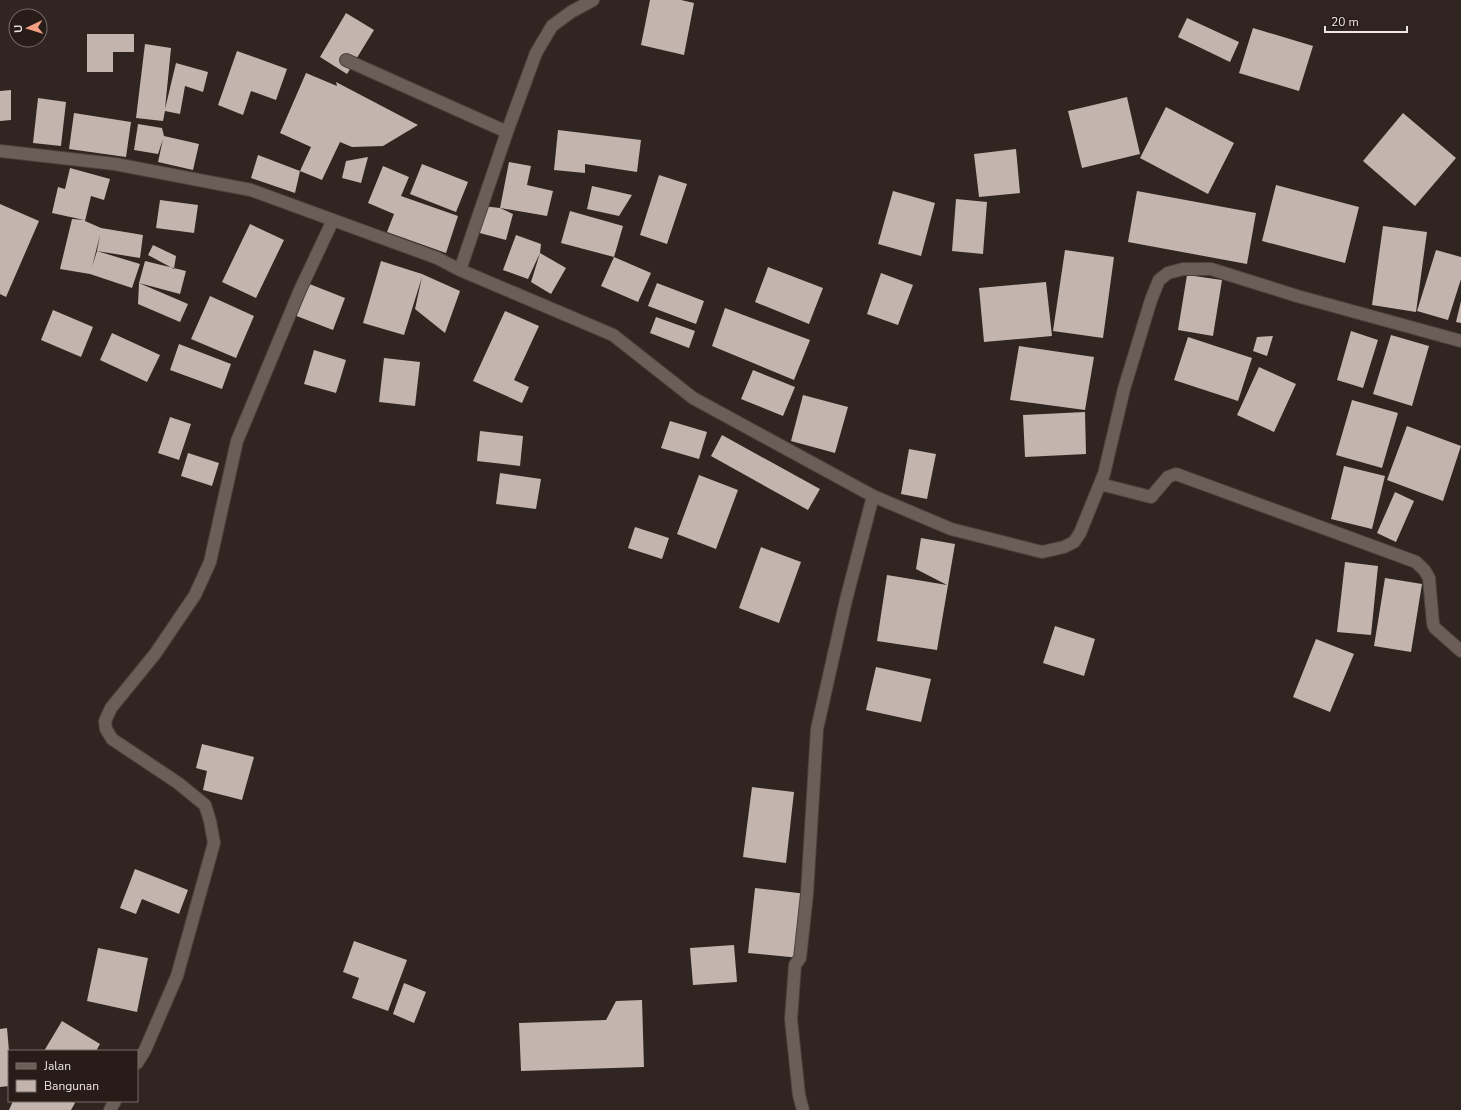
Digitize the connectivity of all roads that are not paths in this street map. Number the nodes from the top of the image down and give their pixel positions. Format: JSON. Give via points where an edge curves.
{"nodes":[{"id":1,"x":592,"y":0,"type":"edge"},
{"id":2,"x":346,"y":60,"type":"dead end"},
{"id":3,"x":507,"y":132,"type":"junction"},
{"id":4,"x":0,"y":151,"type":"edge"},
{"id":5,"x":333,"y":220,"type":"junction"},
{"id":6,"x":460,"y":270,"type":"junction"},
{"id":7,"x":1461,"y":341,"type":"edge"},
{"id":8,"x":1100,"y":484,"type":"junction"},
{"id":9,"x":873,"y":496,"type":"junction"},
{"id":10,"x":1461,"y":651,"type":"edge"},
{"id":11,"x":138,"y":1061,"type":"edge"},
{"id":12,"x":803,"y":1110,"type":"edge"}],
"edges":[{"from":1,"to":3,"type":"street","via":[[552,26],[536,53]]},
{"from":2,"to":3,"type":"street"},
{"from":3,"to":6,"type":"street"},
{"from":4,"to":5,"type":"street","via":[[115,164],[251,190]]},
{"from":5,"to":6,"type":"street","via":[[437,258]]},
{"from":5,"to":11,"type":"street","via":[[300,290],[236,441],[210,562],[195,595],[155,654],[111,708],[105,721],[112,739],[178,783],[205,805],[214,844],[177,976]]},
{"from":6,"to":9,"type":"street","via":[[612,335],[693,398]]},
{"from":7,"to":8,"type":"street","via":[[1297,296],[1211,269],[1183,269],[1168,273],[1159,280],[1151,300],[1124,389]]},
{"from":8,"to":9,"type":"street","via":[[1074,542],[1042,552],[951,530]]},
{"from":8,"to":10,"type":"street","via":[[1151,497],[1168,477],[1176,474],[1416,562],[1429,578],[1435,628]]},
{"from":9,"to":12,"type":"street","via":[[817,728],[807,894],[791,1019]]}]}
